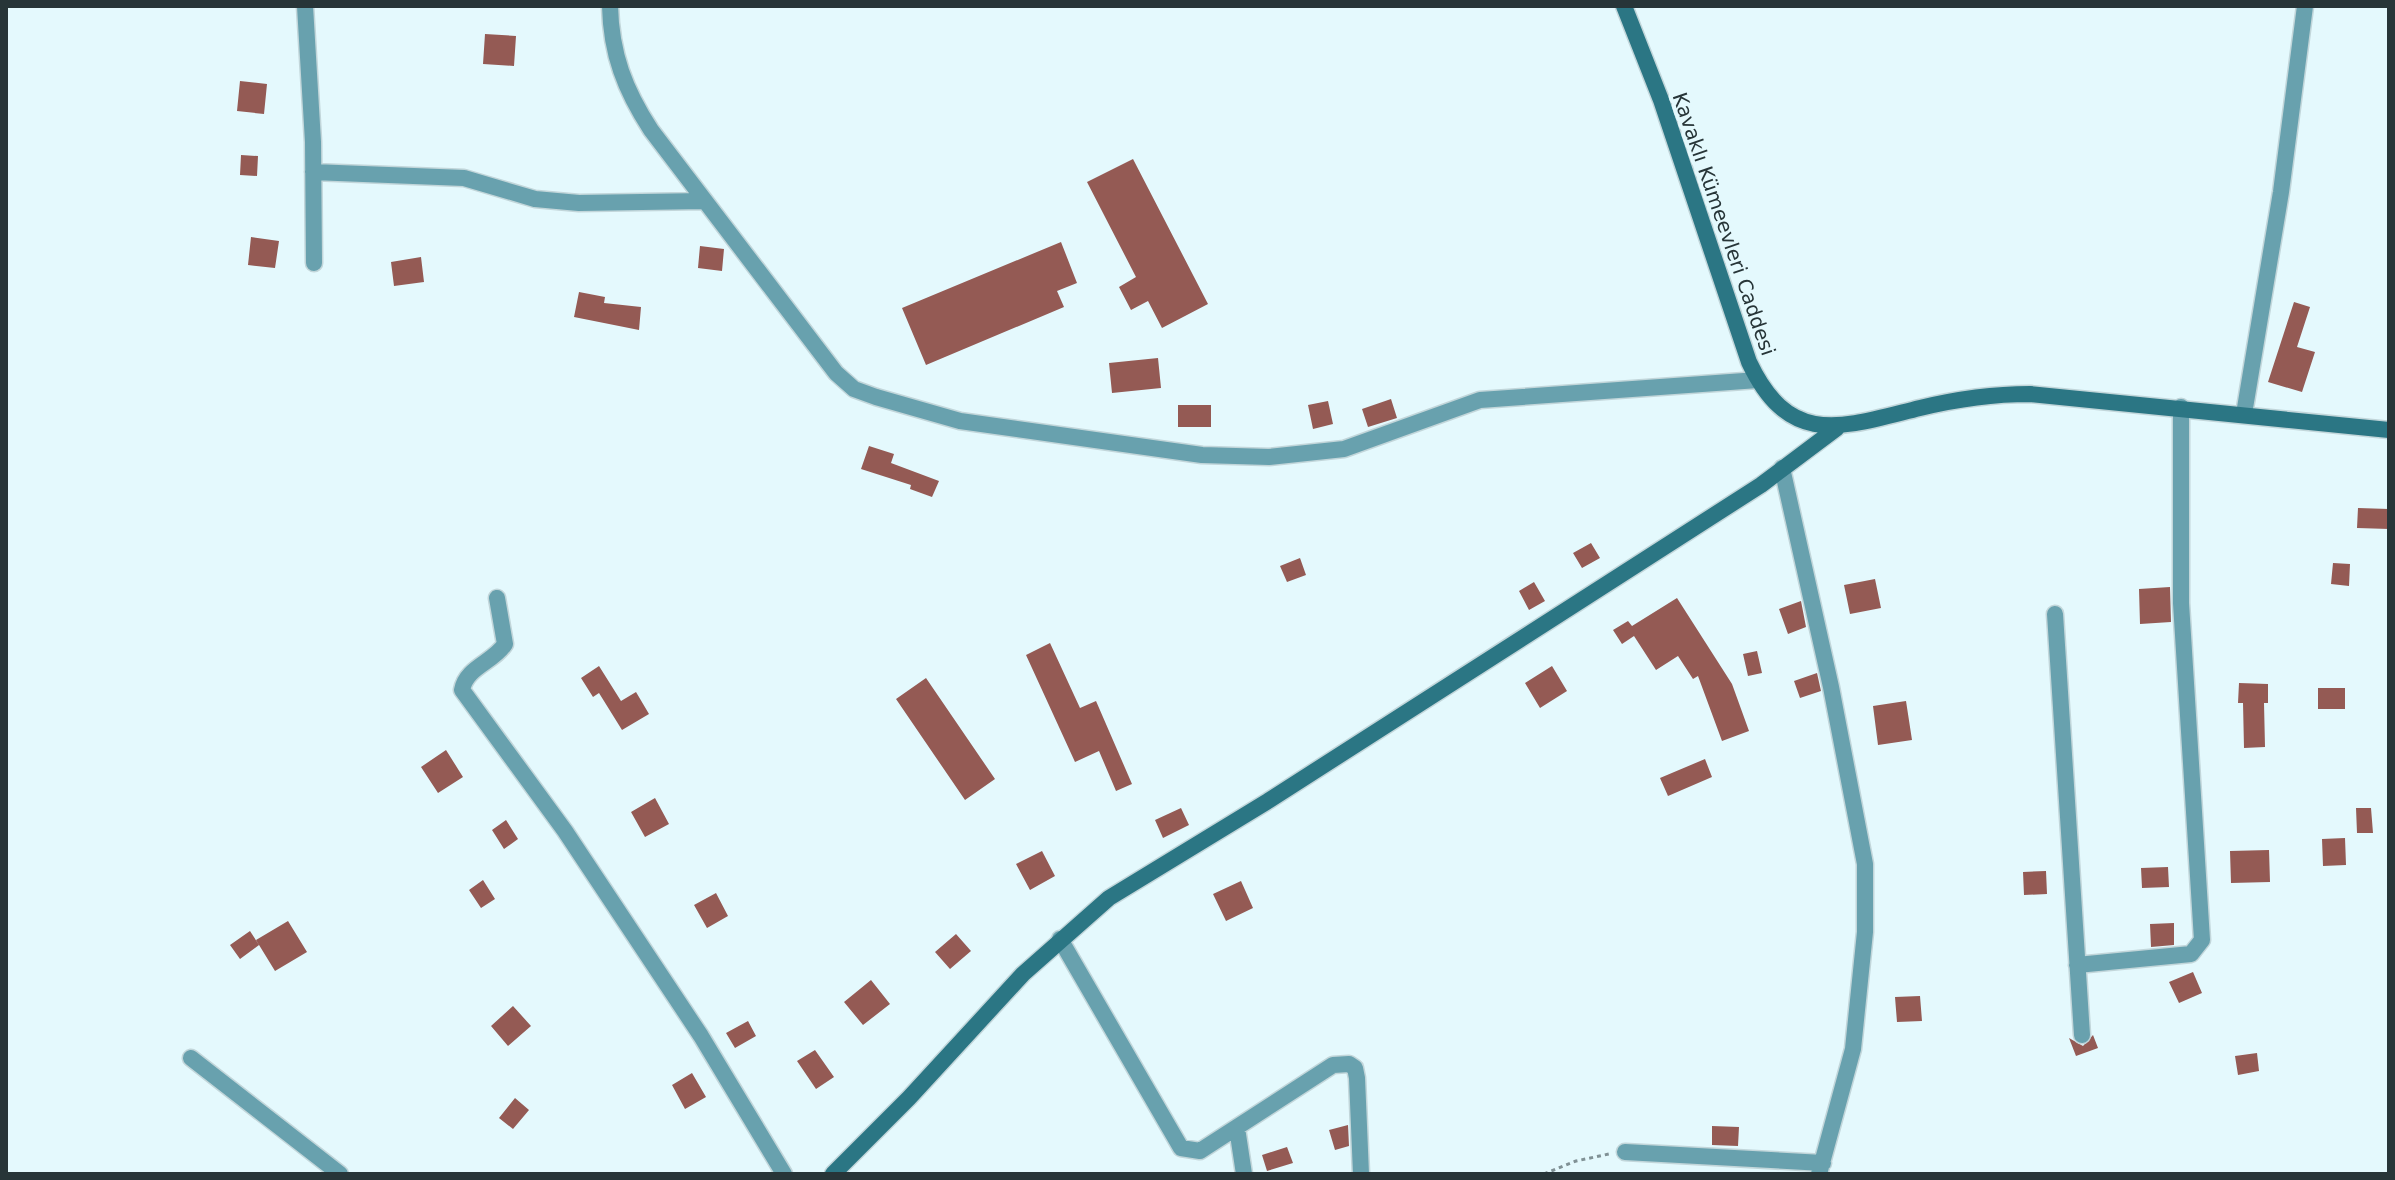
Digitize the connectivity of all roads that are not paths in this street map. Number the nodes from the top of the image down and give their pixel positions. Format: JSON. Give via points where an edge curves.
{"nodes":[{"id":1,"x":305,"y":6,"type":"edge"},
{"id":2,"x":610,"y":6,"type":"edge"},
{"id":3,"x":1624,"y":6,"type":"edge"},
{"id":4,"x":2305,"y":6,"type":"edge"},
{"id":5,"x":313,"y":172,"type":"junction"},
{"id":6,"x":704,"y":201,"type":"junction"},
{"id":7,"x":314,"y":263,"type":"dead end"},
{"id":8,"x":1758,"y":380,"type":"junction"},
{"id":9,"x":2181,"y":407,"type":"junction"},
{"id":10,"x":2244,"y":414,"type":"junction"},
{"id":11,"x":1837,"y":428,"type":"junction"},
{"id":12,"x":2389,"y":430,"type":"edge"},
{"id":13,"x":1782,"y":468,"type":"junction"},
{"id":14,"x":497,"y":598,"type":"dead end"},
{"id":15,"x":2055,"y":614,"type":"dead end"},
{"id":16,"x":1060,"y":939,"type":"junction"},
{"id":17,"x":2077,"y":965,"type":"junction"},
{"id":18,"x":2082,"y":1035,"type":"dead end"},
{"id":19,"x":191,"y":1058,"type":"dead end"},
{"id":20,"x":1237,"y":1128,"type":"junction"},
{"id":21,"x":1625,"y":1152,"type":"road end"},
{"id":22,"x":1821,"y":1168,"type":"edge"},
{"id":23,"x":340,"y":1174,"type":"edge"},
{"id":24,"x":784,"y":1174,"type":"edge"},
{"id":25,"x":833,"y":1174,"type":"edge"},
{"id":26,"x":1244,"y":1174,"type":"edge"},
{"id":27,"x":1361,"y":1174,"type":"edge"}],
"edges":[{"from":1,"to":5,"type":"street"},
{"from":2,"to":6,"type":"street","via":[[615,59],[634,103]]},
{"from":3,"to":8,"type":"street","name":"Kavaklı Kümeevleri Caddesi"},
{"from":4,"to":10,"type":"street"},
{"from":5,"to":6,"type":"street","via":[[464,178],[535,199],[579,203]]},
{"from":5,"to":7,"type":"street"},
{"from":6,"to":8,"type":"street","via":[[843,381],[876,397],[960,421],[1202,455],[1269,457],[1344,449],[1480,400]]},
{"from":8,"to":11,"type":"street","name":"Kavaklı Kümeevleri Caddesi","via":[[1770,399],[1793,416]]},
{"from":9,"to":10,"type":"street","name":"Kavaklı Kümeevleri Caddesi"},
{"from":9,"to":11,"type":"street","name":"Kavaklı Kümeevleri Caddesi","via":[[1997,394]]},
{"from":9,"to":17,"type":"street","via":[[2181,603],[2202,940],[2191,954]]},
{"from":10,"to":12,"type":"street","name":"Kavaklı Kümeevleri Caddesi"},
{"from":11,"to":13,"type":"street"},
{"from":13,"to":16,"type":"street","via":[[1484,664],[1109,898]]},
{"from":13,"to":22,"type":"street","via":[[1865,864],[1865,932],[1853,1049]]},
{"from":14,"to":24,"type":"street","via":[[505,644],[470,674],[462,690],[565,831],[693,1023]]},
{"from":15,"to":17,"type":"street"},
{"from":16,"to":20,"type":"street","via":[[1181,1148],[1200,1151]]},
{"from":16,"to":25,"type":"street"},
{"from":17,"to":18,"type":"street"},
{"from":19,"to":23,"type":"street"},
{"from":20,"to":26,"type":"street"},
{"from":20,"to":27,"type":"street","via":[[1333,1065],[1349,1064],[1357,1078]]},
{"from":21,"to":22,"type":"street"}]}
